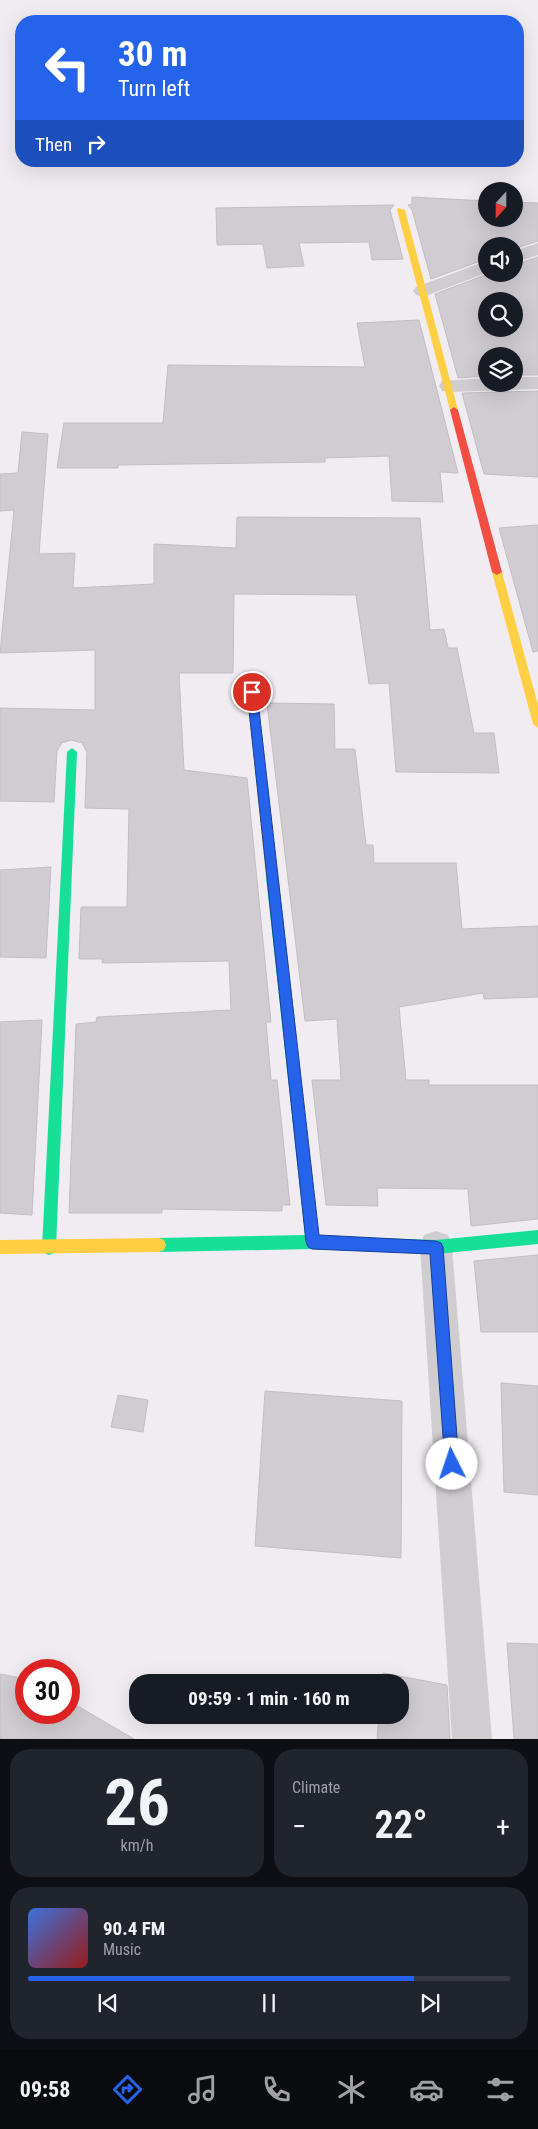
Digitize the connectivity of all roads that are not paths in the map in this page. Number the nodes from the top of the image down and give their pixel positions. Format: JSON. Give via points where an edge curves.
{"nodes":[{"id":1,"x":401,"y":210,"type":"dead end"},
{"id":2,"x":538,"y":249,"type":"edge"},
{"id":3,"x":523,"y":254,"type":"edge"},
{"id":4,"x":478,"y":270,"type":"edge"},
{"id":5,"x":423,"y":291,"type":"junction"},
{"id":6,"x":538,"y":383,"type":"edge"},
{"id":7,"x":449,"y":386,"type":"junction"},
{"id":8,"x":252,"y":692,"type":"dead end"},
{"id":9,"x":538,"y":724,"type":"edge"},
{"id":10,"x":72,"y":752,"type":"dead end"},
{"id":11,"x":538,"y":1237,"type":"edge"},
{"id":12,"x":312,"y":1242,"type":"junction"},
{"id":13,"x":0,"y":1247,"type":"edge"},
{"id":14,"x":436,"y":1247,"type":"junction"},
{"id":15,"x":49,"y":1248,"type":"junction"},
{"id":16,"x":472,"y":1739,"type":"edge"}],
"edges":[{"from":1,"to":5,"type":"street"},
{"from":2,"to":3,"type":"street"},
{"from":4,"to":5,"type":"street"},
{"from":5,"to":7,"type":"street"},
{"from":6,"to":7,"type":"street"},
{"from":7,"to":9,"type":"street"},
{"from":8,"to":12,"type":"street"},
{"from":10,"to":15,"type":"street"},
{"from":11,"to":14,"type":"street"},
{"from":12,"to":14,"type":"street"},
{"from":12,"to":15,"type":"street"},
{"from":13,"to":15,"type":"street"},
{"from":14,"to":16,"type":"street"}]}
